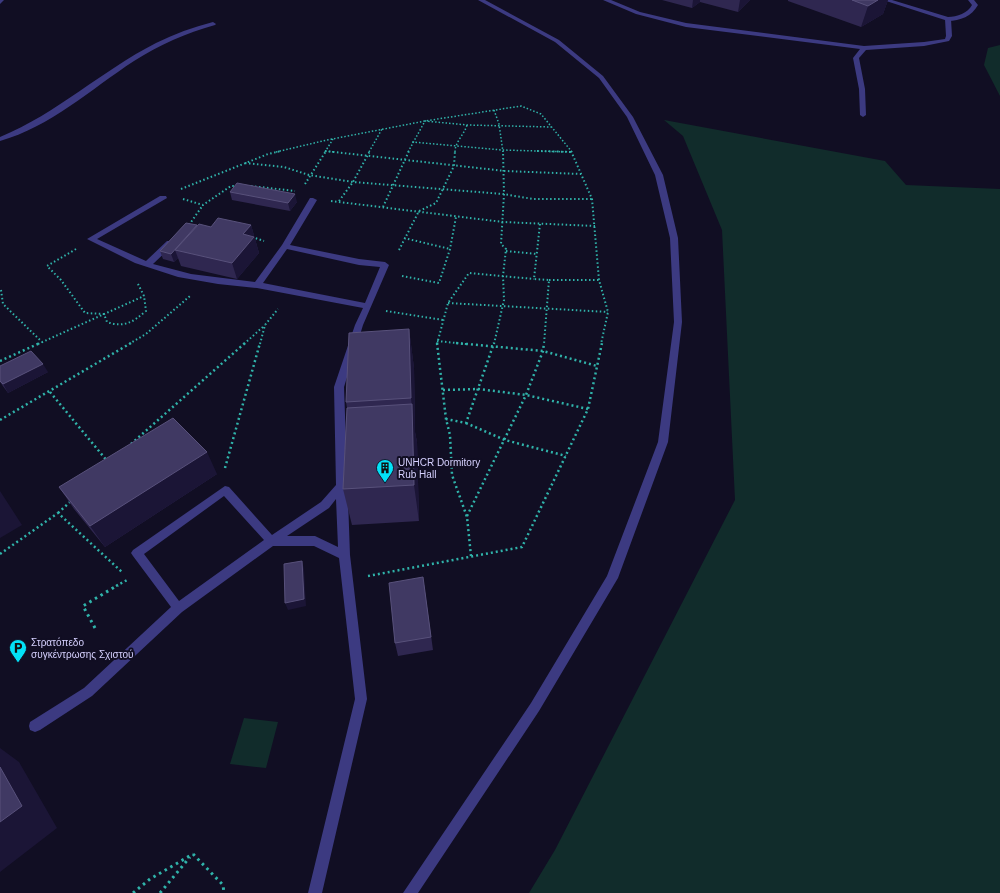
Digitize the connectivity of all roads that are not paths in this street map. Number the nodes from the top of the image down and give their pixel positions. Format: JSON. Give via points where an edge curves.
{"nodes":[{"id":1,"x":481,"y":0,"type":"edge"},
{"id":2,"x":606,"y":0,"type":"edge"},
{"id":3,"x":886,"y":0,"type":"edge"},
{"id":4,"x":971,"y":0,"type":"edge"},
{"id":5,"x":948,"y":19,"type":"junction"},
{"id":6,"x":213,"y":24,"type":"dead end"},
{"id":7,"x":864,"y":48,"type":"junction"},
{"id":8,"x":863,"y":114,"type":"dead end"},
{"id":9,"x":0,"y":139,"type":"edge"},
{"id":10,"x":163,"y":198,"type":"road end"},
{"id":11,"x":313,"y":200,"type":"road end"},
{"id":12,"x":175,"y":238,"type":"edge"},
{"id":13,"x":285,"y":246,"type":"junction"},
{"id":14,"x":147,"y":265,"type":"junction"},
{"id":15,"x":257,"y":285,"type":"junction"},
{"id":16,"x":368,"y":306,"type":"junction"},
{"id":17,"x":341,"y":486,"type":"junction"},
{"id":18,"x":271,"y":541,"type":"junction"},
{"id":19,"x":344,"y":555,"type":"junction"},
{"id":20,"x":178,"y":608,"type":"junction"},
{"id":21,"x":35,"y":726,"type":"dead end"},
{"id":22,"x":314,"y":893,"type":"edge"},
{"id":23,"x":410,"y":893,"type":"edge"}],
"edges":[{"from":1,"to":23,"type":"street","via":[[557,41],[601,78],[630,117],[659,175],[674,238],[678,322],[663,442],[612,578],[535,707]]},
{"from":2,"to":7,"type":"street","via":[[686,25]]},
{"from":3,"to":5,"type":"street"},
{"from":4,"to":5,"type":"street","via":[[975,5],[972,11],[956,19]]},
{"from":5,"to":7,"type":"street","via":[[949,36],[946,40]]},
{"from":6,"to":9,"type":"street","via":[[183,33],[151,48],[59,110]]},
{"from":7,"to":8,"type":"street","via":[[856,58],[862,89]]},
{"from":10,"to":14,"type":"street","via":[[91,239]]},
{"from":11,"to":13,"type":"street"},
{"from":12,"to":14,"type":"street"},
{"from":13,"to":15,"type":"street"},
{"from":13,"to":16,"type":"street","via":[[385,265]]},
{"from":14,"to":15,"type":"street","via":[[209,279]]},
{"from":15,"to":16,"type":"street"},
{"from":16,"to":17,"type":"street","via":[[359,325],[340,387]]},
{"from":17,"to":18,"type":"street","via":[[325,505]]},
{"from":17,"to":19,"type":"street"},
{"from":18,"to":19,"type":"street","via":[[315,541]]},
{"from":18,"to":20,"type":"street"},
{"from":18,"to":20,"type":"street","via":[[225,490],[137,553]]},
{"from":19,"to":22,"type":"street","via":[[361,699]]},
{"from":20,"to":21,"type":"street","via":[[88,692]]}]}
